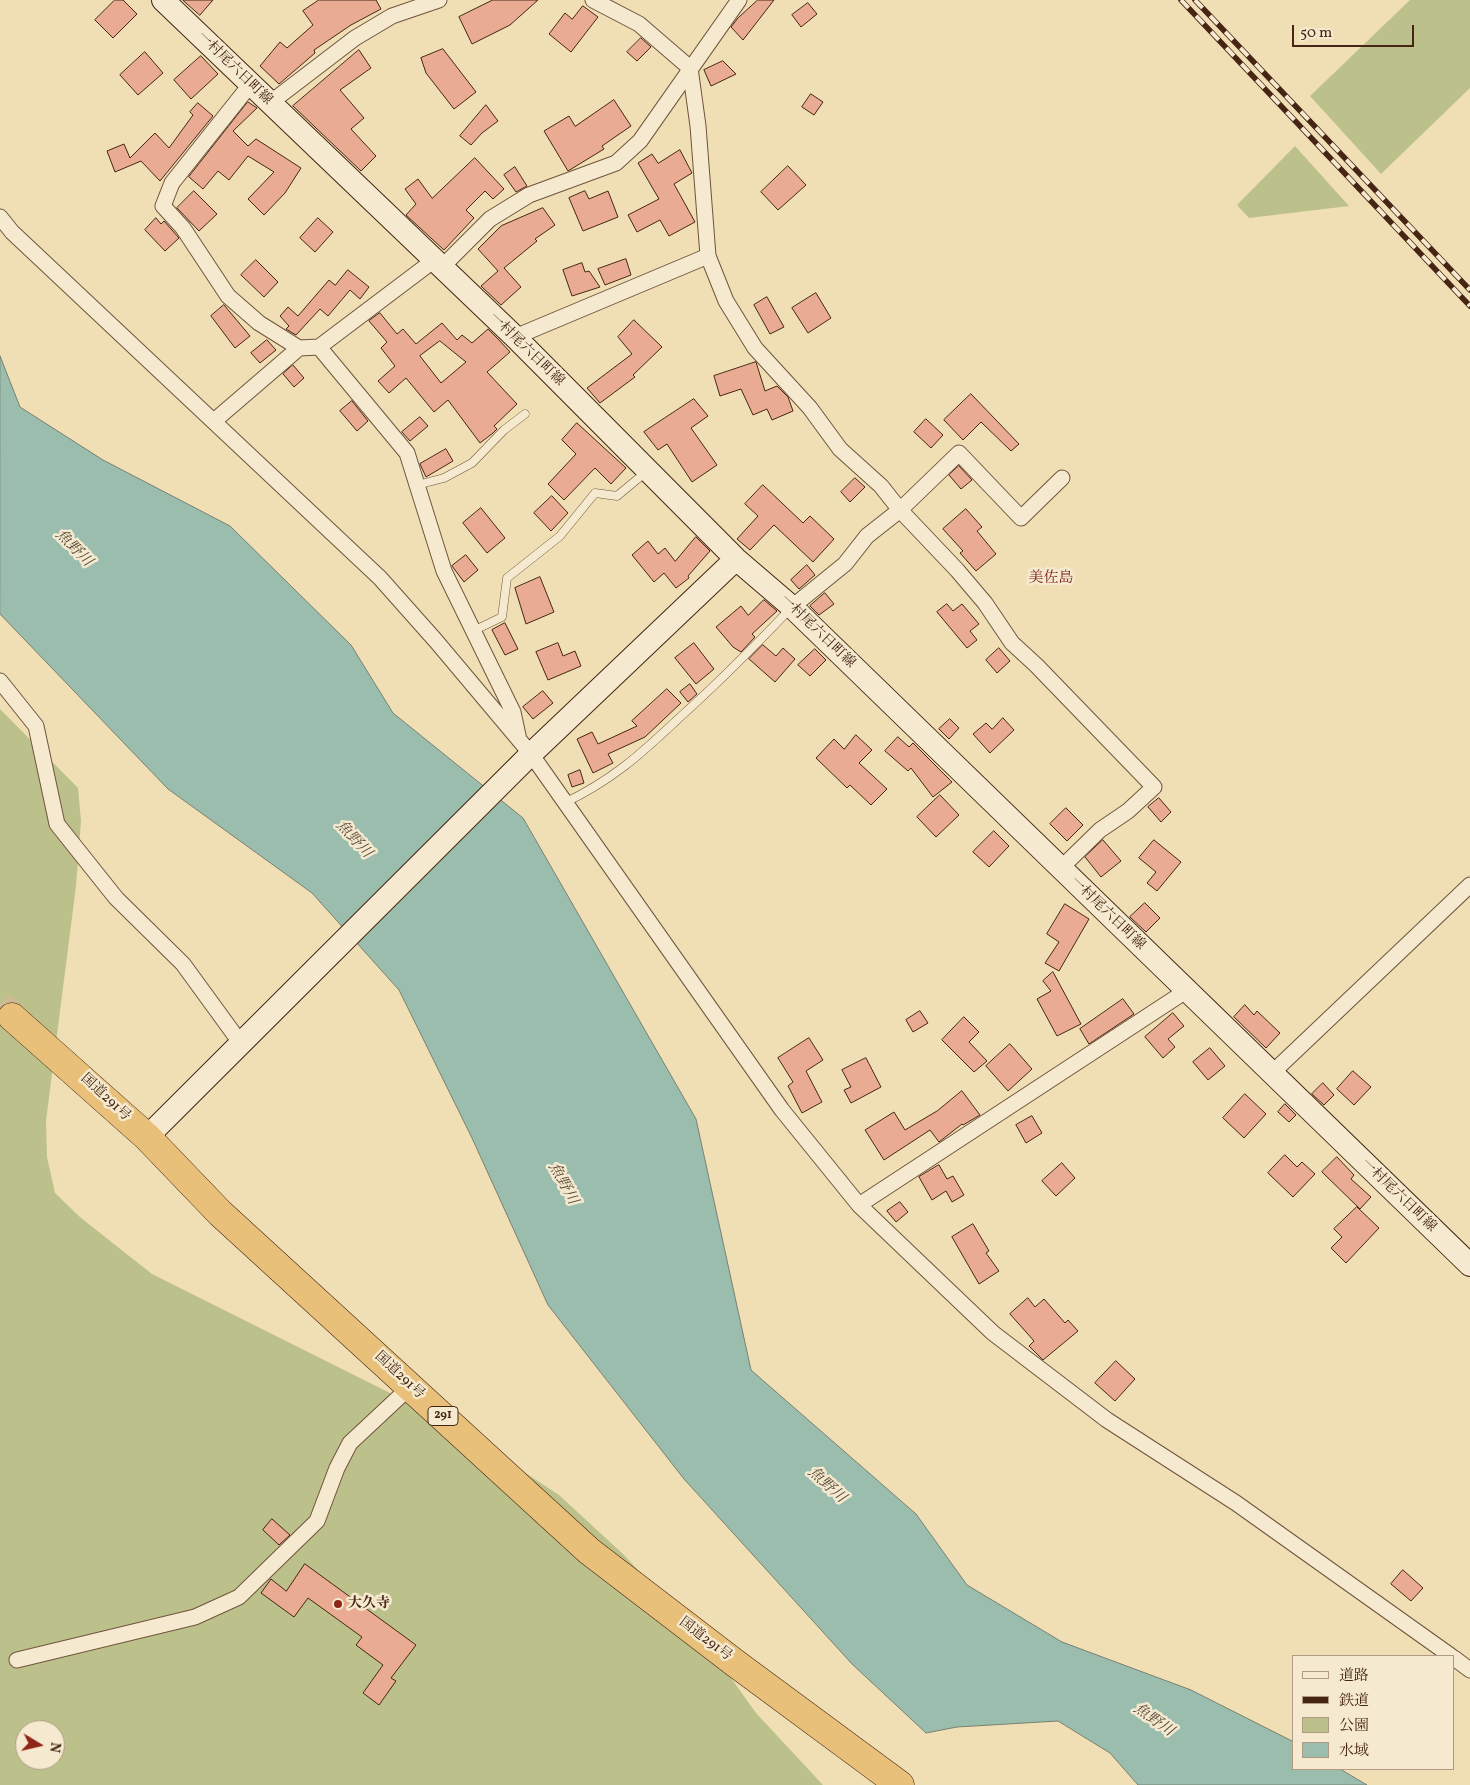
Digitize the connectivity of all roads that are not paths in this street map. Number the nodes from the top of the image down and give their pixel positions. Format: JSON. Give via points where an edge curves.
{"nodes":[{"id":1,"x":163,"y":0,"type":"edge"},
{"id":2,"x":439,"y":0,"type":"edge"},
{"id":3,"x":593,"y":0,"type":"edge"},
{"id":4,"x":739,"y":0,"type":"edge"},
{"id":5,"x":690,"y":68,"type":"junction"},
{"id":6,"x":250,"y":84,"type":"junction"},
{"id":7,"x":270,"y":103,"type":"junction"},
{"id":8,"x":0,"y":217,"type":"edge"},
{"id":9,"x":708,"y":256,"type":"junction"},
{"id":10,"x":437,"y":264,"type":"junction"},
{"id":11,"x":514,"y":337,"type":"junction"},
{"id":12,"x":319,"y":347,"type":"junction"},
{"id":13,"x":299,"y":348,"type":"junction"},
{"id":14,"x":525,"y":414,"type":"dead end"},
{"id":15,"x":214,"y":421,"type":"junction"},
{"id":16,"x":648,"y":470,"type":"junction"},
{"id":17,"x":1062,"y":478,"type":"dead end"},
{"id":18,"x":417,"y":485,"type":"junction"},
{"id":19,"x":900,"y":510,"type":"junction"},
{"id":20,"x":736,"y":559,"type":"junction"},
{"id":21,"x":792,"y":607,"type":"junction"},
{"id":22,"x":473,"y":630,"type":"junction"},
{"id":23,"x":0,"y":681,"type":"edge"},
{"id":24,"x":525,"y":748,"type":"junction"},
{"id":25,"x":564,"y":803,"type":"junction"},
{"id":26,"x":1060,"y":869,"type":"junction"},
{"id":27,"x":1470,"y":885,"type":"edge"},
{"id":28,"x":1186,"y":991,"type":"junction"},
{"id":29,"x":12,"y":1017,"type":"tunnel mouth"},
{"id":30,"x":242,"y":1045,"type":"junction"},
{"id":31,"x":1271,"y":1074,"type":"junction"},
{"id":32,"x":147,"y":1137,"type":"junction"},
{"id":33,"x":859,"y":1205,"type":"junction"},
{"id":34,"x":1470,"y":1265,"type":"edge"},
{"id":35,"x":411,"y":1386,"type":"junction"},
{"id":36,"x":1449,"y":1655,"type":"edge"},
{"id":37,"x":1455,"y":1659,"type":"edge"},
{"id":38,"x":17,"y":1660,"type":"dead end"},
{"id":39,"x":1470,"y":1670,"type":"edge"},
{"id":40,"x":900,"y":1785,"type":"edge"}],
"edges":[{"from":1,"to":6,"type":"main road","name":"一村尾六日町線"},
{"from":2,"to":7,"type":"street","via":[[392,16],[355,38]]},
{"from":3,"to":5,"type":"street","via":[[639,24]]},
{"from":4,"to":5,"type":"street"},
{"from":5,"to":9,"type":"street"},
{"from":5,"to":10,"type":"street","via":[[640,141],[616,163],[529,196],[490,219]]},
{"from":6,"to":7,"type":"main road","name":"一村尾六日町線"},
{"from":6,"to":13,"type":"street","via":[[172,183],[162,206],[183,228],[228,296],[259,323]]},
{"from":7,"to":10,"type":"main road","name":"一村尾六日町線"},
{"from":8,"to":15,"type":"street","via":[[12,232]]},
{"from":9,"to":11,"type":"street"},
{"from":9,"to":19,"type":"street","via":[[726,301],[756,348],[810,408],[840,449],[881,486]]},
{"from":10,"to":11,"type":"main road","name":"一村尾六日町線"},
{"from":10,"to":12,"type":"street"},
{"from":11,"to":16,"type":"main road","name":"一村尾六日町線"},
{"from":12,"to":13,"type":"street"},
{"from":12,"to":18,"type":"street","via":[[406,453]]},
{"from":13,"to":15,"type":"street"},
{"from":14,"to":18,"type":"lane","via":[[504,430],[472,463],[444,478]]},
{"from":15,"to":24,"type":"street","via":[[380,578]]},
{"from":16,"to":20,"type":"main road","name":"一村尾六日町線"},
{"from":16,"to":22,"type":"lane","via":[[617,496],[595,493],[560,536],[507,578],[502,617]]},
{"from":17,"to":19,"type":"street","via":[[1021,518],[959,453]]},
{"from":18,"to":22,"type":"street","via":[[444,571]]},
{"from":19,"to":21,"type":"street","via":[[866,536],[845,564]]},
{"from":19,"to":26,"type":"street","via":[[985,603],[1012,643],[1154,788],[1100,830]]},
{"from":20,"to":21,"type":"main road","name":"一村尾六日町線"},
{"from":20,"to":24,"type":"main road"},
{"from":21,"to":25,"type":"lane","via":[[730,672],[631,763],[595,788]]},
{"from":21,"to":26,"type":"main road","name":"一村尾六日町線"},
{"from":22,"to":24,"type":"street","via":[[513,712]]},
{"from":23,"to":30,"type":"street","via":[[36,726],[57,824],[116,898],[182,964]]},
{"from":24,"to":25,"type":"street"},
{"from":24,"to":30,"type":"main road"},
{"from":25,"to":33,"type":"street","via":[[782,1110]]},
{"from":26,"to":28,"type":"main road","name":"一村尾六日町線"},
{"from":27,"to":31,"type":"street"},
{"from":28,"to":31,"type":"main road","name":"一村尾六日町線"},
{"from":28,"to":33,"type":"street"},
{"from":29,"to":32,"type":"highway","name":"国道291号","number":"291"},
{"from":30,"to":32,"type":"main road"},
{"from":31,"to":34,"type":"main road","name":"一村尾六日町線"},
{"from":32,"to":35,"type":"highway","name":"国道291号","number":"291","via":[[220,1213]]},
{"from":33,"to":36,"type":"street","via":[[993,1333],[1107,1420],[1236,1503]]},
{"from":35,"to":38,"type":"street","via":[[350,1443],[318,1521],[239,1597],[195,1618]]},
{"from":35,"to":40,"type":"highway","name":"国道291号","number":"291","via":[[589,1551]]},
{"from":37,"to":39,"type":"street"}]}
